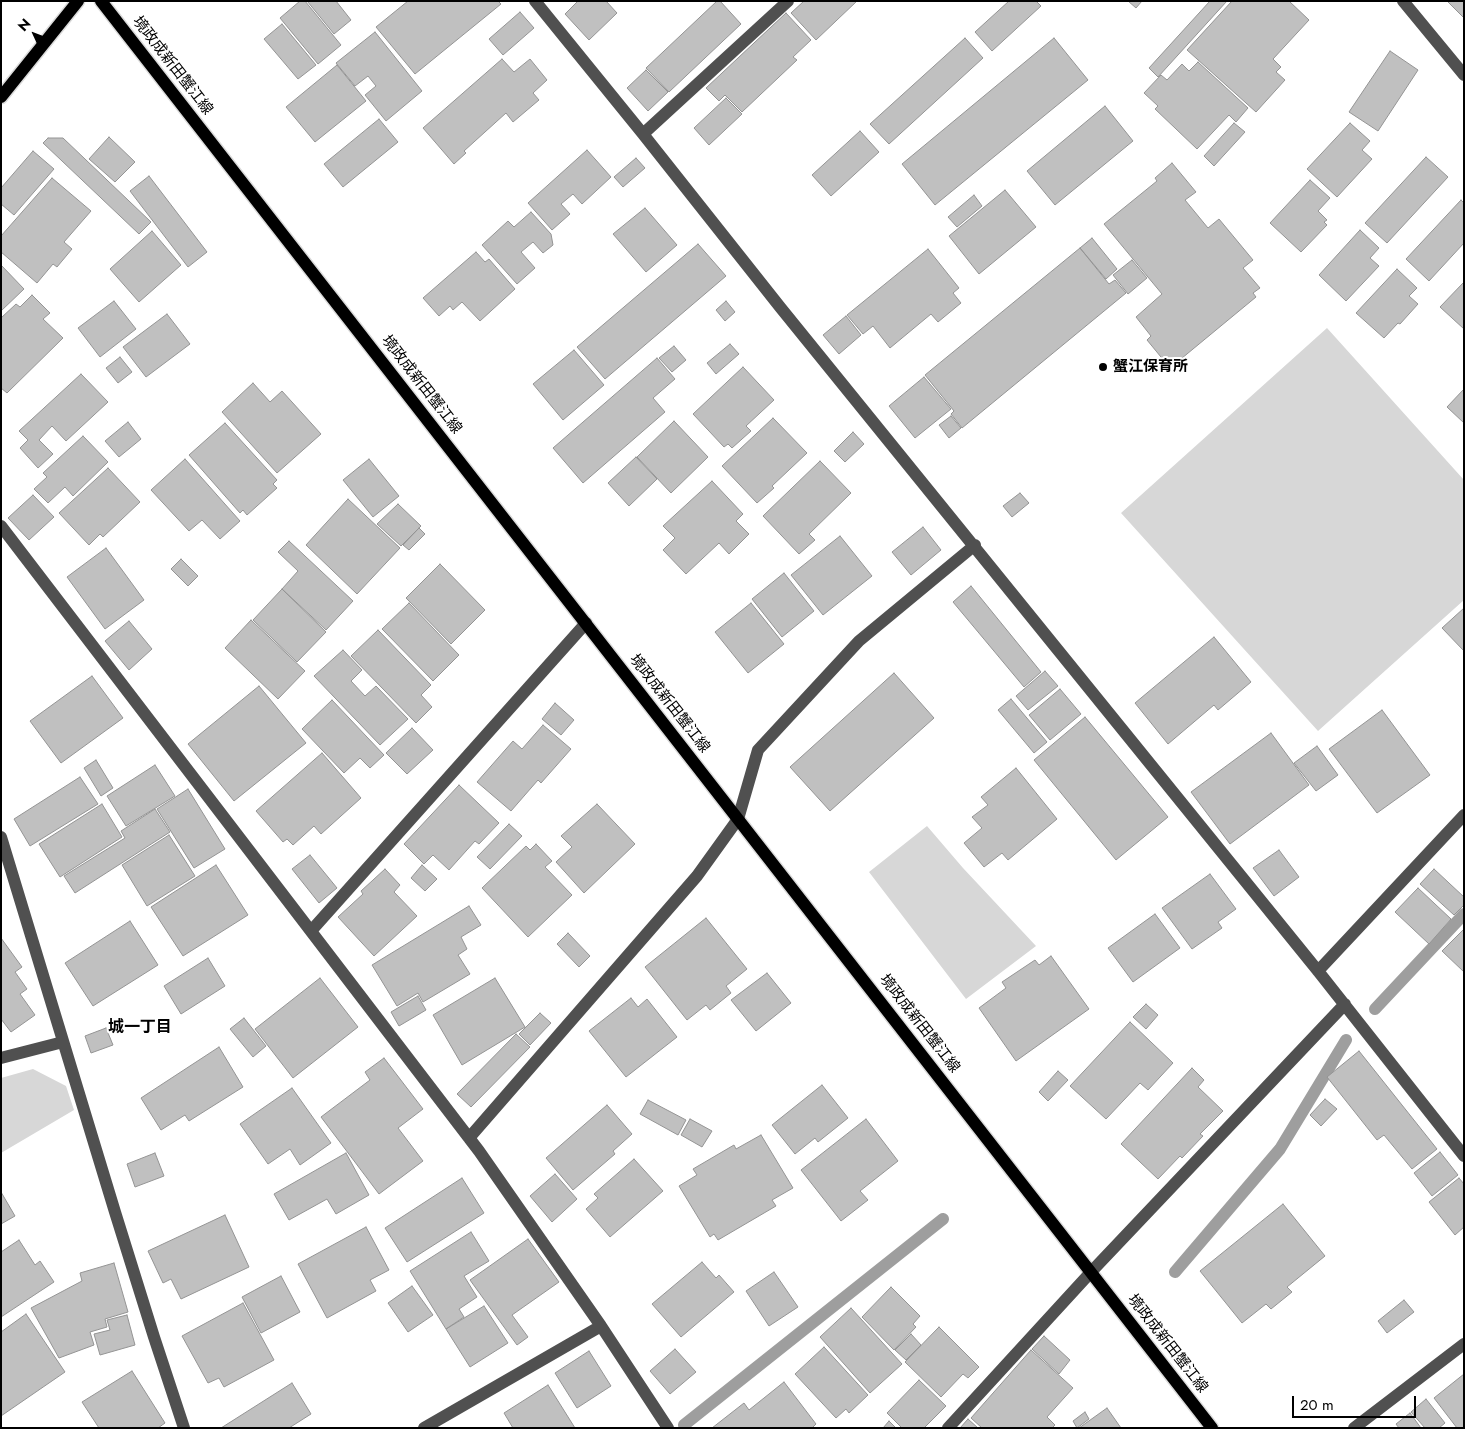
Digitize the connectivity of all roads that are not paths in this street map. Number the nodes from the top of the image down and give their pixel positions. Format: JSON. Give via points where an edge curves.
{"nodes":[{"id":1,"x":101,"y":1,"type":"edge"},
{"id":2,"x":535,"y":1,"type":"edge"},
{"id":3,"x":788,"y":1,"type":"edge"},
{"id":4,"x":1403,"y":1,"type":"edge"},
{"id":5,"x":74,"y":3,"type":"edge"},
{"id":6,"x":1464,"y":75,"type":"edge"},
{"id":7,"x":1,"y":97,"type":"edge"},
{"id":8,"x":643,"y":134,"type":"junction"},
{"id":9,"x":1,"y":526,"type":"edge"},
{"id":10,"x":975,"y":545,"type":"junction"},
{"id":11,"x":586,"y":623,"type":"junction"},
{"id":12,"x":1464,"y":815,"type":"edge"},
{"id":13,"x":738,"y":819,"type":"junction"},
{"id":14,"x":1,"y":837,"type":"edge"},
{"id":15,"x":311,"y":931,"type":"junction"},
{"id":16,"x":1318,"y":971,"type":"junction"},
{"id":17,"x":1344,"y":1004,"type":"junction"},
{"id":18,"x":63,"y":1042,"type":"junction"},
{"id":19,"x":1,"y":1058,"type":"edge"},
{"id":20,"x":469,"y":1138,"type":"junction"},
{"id":21,"x":1464,"y":1156,"type":"edge"},
{"id":22,"x":1091,"y":1272,"type":"junction"},
{"id":23,"x":601,"y":1326,"type":"junction"},
{"id":24,"x":1464,"y":1344,"type":"edge"},
{"id":25,"x":184,"y":1428,"type":"edge"},
{"id":26,"x":424,"y":1428,"type":"edge"},
{"id":27,"x":668,"y":1428,"type":"edge"},
{"id":28,"x":948,"y":1428,"type":"edge"},
{"id":29,"x":1212,"y":1428,"type":"edge"},
{"id":30,"x":1354,"y":1428,"type":"edge"}],
"edges":[{"from":1,"to":11,"type":"main road","name":"境政成新田蟹江線"},
{"from":2,"to":8,"type":"street"},
{"from":3,"to":8,"type":"street"},
{"from":4,"to":6,"type":"street"},
{"from":5,"to":7,"type":"main road"},
{"from":8,"to":10,"type":"street"},
{"from":9,"to":15,"type":"street"},
{"from":10,"to":13,"type":"street","via":[[860,641],[758,750]]},
{"from":10,"to":16,"type":"street"},
{"from":11,"to":13,"type":"main road","name":"境政成新田蟹江線"},
{"from":11,"to":15,"type":"street"},
{"from":12,"to":16,"type":"street"},
{"from":13,"to":20,"type":"street","via":[[697,876]]},
{"from":13,"to":22,"type":"main road","name":"境政成新田蟹江線"},
{"from":14,"to":18,"type":"street"},
{"from":15,"to":20,"type":"street"},
{"from":16,"to":17,"type":"street"},
{"from":17,"to":21,"type":"street"},
{"from":17,"to":22,"type":"street"},
{"from":18,"to":19,"type":"street"},
{"from":18,"to":25,"type":"street"},
{"from":20,"to":23,"type":"street"},
{"from":22,"to":28,"type":"street"},
{"from":22,"to":29,"type":"main road","name":"境政成新田蟹江線"},
{"from":23,"to":26,"type":"street"},
{"from":23,"to":27,"type":"street"},
{"from":24,"to":30,"type":"street"}]}
